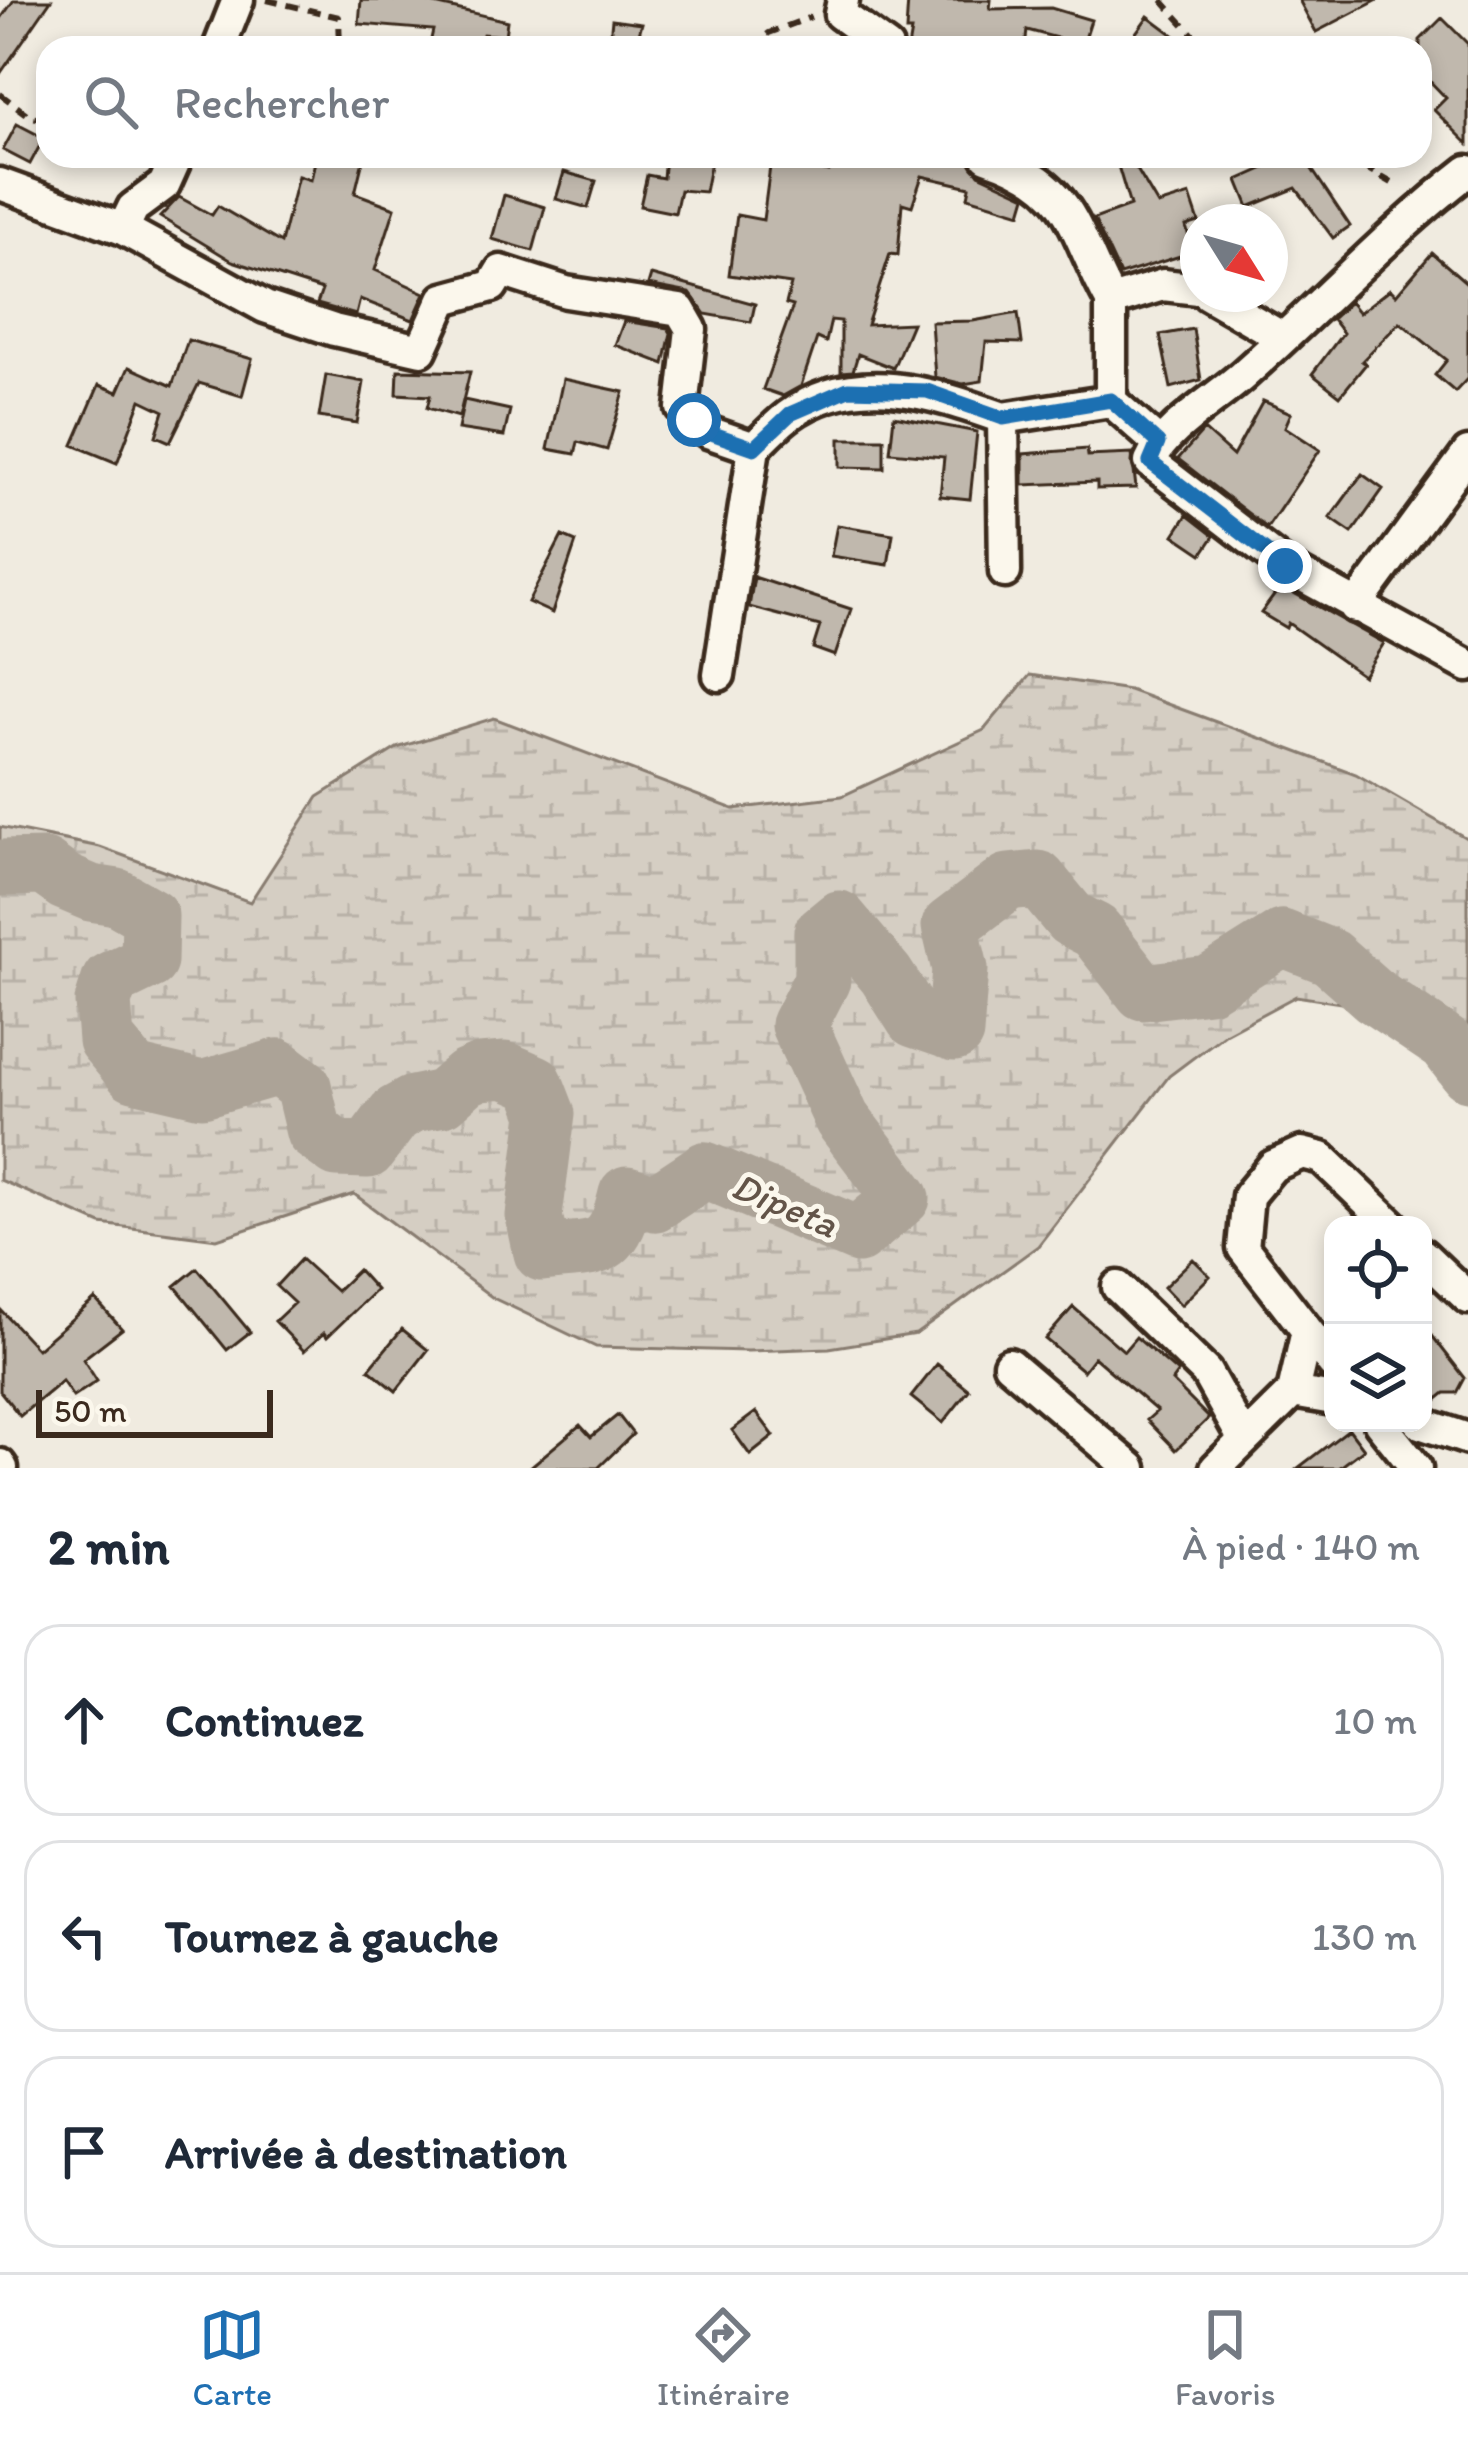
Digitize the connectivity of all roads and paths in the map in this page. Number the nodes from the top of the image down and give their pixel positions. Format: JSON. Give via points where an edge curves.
{"nodes":[{"id":1,"x":238,"y":0,"type":"edge"},
{"id":2,"x":267,"y":0,"type":"edge"},
{"id":3,"x":1162,"y":0,"type":"edge"},
{"id":4,"x":841,"y":7,"type":"edge"},
{"id":5,"x":224,"y":36,"type":"edge"},
{"id":6,"x":340,"y":36,"type":"edge"},
{"id":7,"x":765,"y":36,"type":"edge"},
{"id":8,"x":873,"y":36,"type":"edge"},
{"id":9,"x":1194,"y":36,"type":"edge"},
{"id":10,"x":0,"y":94,"type":"edge"},
{"id":11,"x":36,"y":118,"type":"edge"},
{"id":12,"x":172,"y":168,"type":"edge"},
{"id":13,"x":1022,"y":168,"type":"edge"},
{"id":14,"x":1366,"y":168,"type":"edge"},
{"id":15,"x":1468,"y":171,"type":"edge"},
{"id":16,"x":0,"y":184,"type":"edge"},
{"id":17,"x":1426,"y":202,"type":"junction"},
{"id":18,"x":123,"y":229,"type":"junction"},
{"id":19,"x":1180,"y":287,"type":"edge"},
{"id":20,"x":1112,"y":301,"type":"junction"},
{"id":21,"x":1238,"y":312,"type":"edge"},
{"id":22,"x":1283,"y":338,"type":"junction"},
{"id":23,"x":1111,"y":400,"type":"junction"},
{"id":24,"x":1003,"y":418,"type":"junction"},
{"id":25,"x":1158,"y":443,"type":"junction"},
{"id":26,"x":754,"y":448,"type":"junction"},
{"id":27,"x":1468,"y":453,"type":"edge"},
{"id":28,"x":1005,"y":572,"type":"dead end"},
{"id":29,"x":1355,"y":607,"type":"junction"},
{"id":30,"x":1468,"y":666,"type":"edge"},
{"id":31,"x":719,"y":675,"type":"dead end"},
{"id":32,"x":1383,"y":1216,"type":"edge"},
{"id":33,"x":1432,"y":1264,"type":"edge"},
{"id":34,"x":1118,"y":1287,"type":"dead end"},
{"id":35,"x":1468,"y":1298,"type":"edge"},
{"id":36,"x":1307,"y":1331,"type":"junction"},
{"id":37,"x":1324,"y":1353,"type":"edge"},
{"id":38,"x":1009,"y":1364,"type":"dead end"},
{"id":39,"x":1293,"y":1392,"type":"junction"},
{"id":40,"x":1324,"y":1397,"type":"edge"},
{"id":41,"x":1432,"y":1427,"type":"edge"},
{"id":42,"x":1387,"y":1432,"type":"edge"},
{"id":43,"x":1468,"y":1439,"type":"edge"},
{"id":44,"x":1244,"y":1440,"type":"junction"},
{"id":45,"x":1131,"y":1468,"type":"edge"},
{"id":46,"x":1216,"y":1468,"type":"edge"},
{"id":47,"x":1416,"y":1468,"type":"edge"}],
"edges":[{"from":1,"to":5,"type":"street"},
{"from":2,"to":6,"type":"path","via":[[339,17]]},
{"from":3,"to":9,"type":"path"},
{"from":4,"to":7,"type":"path"},
{"from":4,"to":8,"type":"street"},
{"from":10,"to":11,"type":"path"},
{"from":12,"to":18,"type":"street"},
{"from":13,"to":20,"type":"street","via":[[1070,212]]},
{"from":14,"to":17,"type":"path"},
{"from":15,"to":17,"type":"street"},
{"from":16,"to":18,"type":"street"},
{"from":17,"to":22,"type":"street"},
{"from":18,"to":26,"type":"street","via":[[265,307],[421,350],[444,299],[492,286],[500,271],[566,292],[680,310],[692,329],[682,408],[708,432]]},
{"from":19,"to":20,"type":"street"},
{"from":20,"to":23,"type":"street"},
{"from":21,"to":22,"type":"street"},
{"from":22,"to":25,"type":"street"},
{"from":23,"to":24,"type":"street"},
{"from":23,"to":25,"type":"street"},
{"from":24,"to":26,"type":"street","via":[[927,391],[848,389],[790,414]]},
{"from":24,"to":28,"type":"street"},
{"from":25,"to":29,"type":"street","via":[[1150,462],[1285,566]]},
{"from":26,"to":31,"type":"street"},
{"from":27,"to":29,"type":"street"},
{"from":29,"to":30,"type":"street"},
{"from":32,"to":36,"type":"street","via":[[1322,1158],[1302,1153],[1273,1166],[1248,1196],[1243,1248]]},
{"from":33,"to":35,"type":"street"},
{"from":34,"to":44,"type":"street","via":[[1206,1372]]},
{"from":36,"to":37,"type":"street"},
{"from":36,"to":39,"type":"street"},
{"from":38,"to":45,"type":"street"},
{"from":39,"to":40,"type":"street"},
{"from":39,"to":44,"type":"street"},
{"from":41,"to":43,"type":"street"},
{"from":42,"to":47,"type":"street"},
{"from":44,"to":46,"type":"street"}]}
